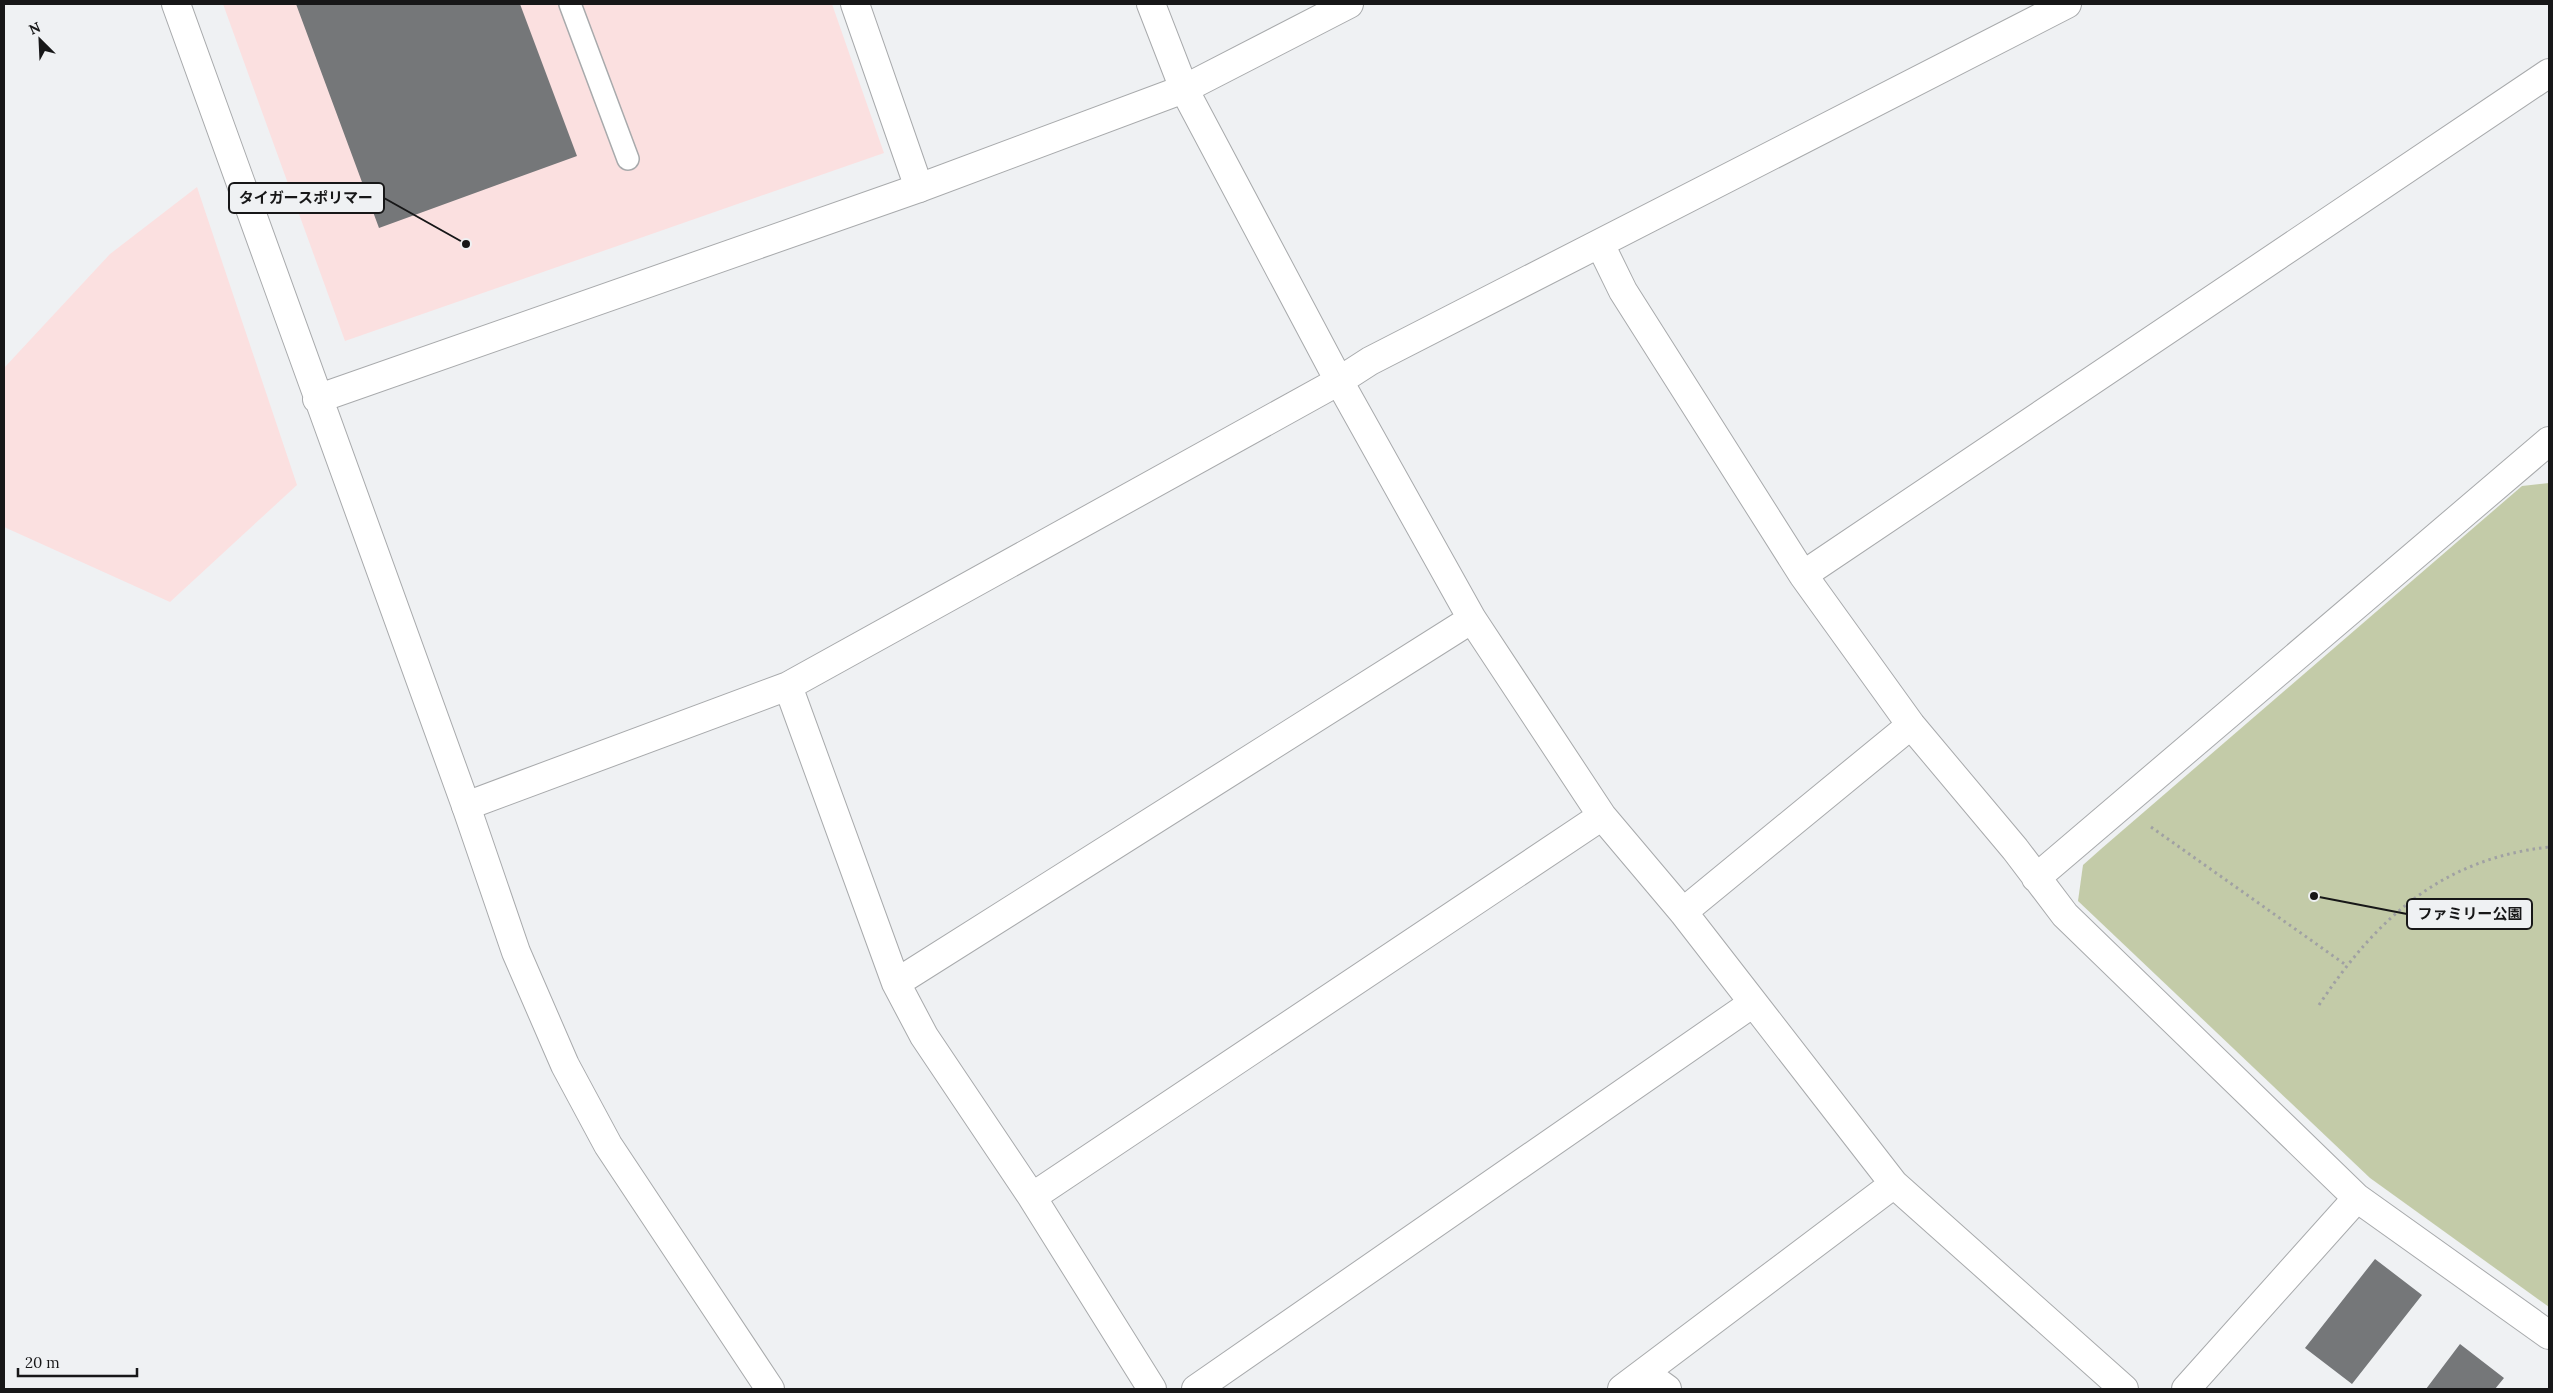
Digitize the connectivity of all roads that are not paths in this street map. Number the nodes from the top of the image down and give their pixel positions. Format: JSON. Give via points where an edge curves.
{"nodes":[{"id":1,"x":176,"y":4,"type":"edge"},
{"id":2,"x":570,"y":4,"type":"edge"},
{"id":3,"x":855,"y":4,"type":"edge"},
{"id":4,"x":1151,"y":4,"type":"edge"},
{"id":5,"x":1349,"y":4,"type":"edge"},
{"id":6,"x":2067,"y":4,"type":"edge"},
{"id":7,"x":2549,"y":73,"type":"edge"},
{"id":8,"x":1184,"y":89,"type":"junction"},
{"id":9,"x":628,"y":159,"type":"dead end"},
{"id":10,"x":920,"y":188,"type":"junction"},
{"id":11,"x":1600,"y":244,"type":"junction"},
{"id":12,"x":1339,"y":380,"type":"junction"},
{"id":13,"x":317,"y":399,"type":"junction"},
{"id":14,"x":2548,"y":445,"type":"edge"},
{"id":15,"x":1803,"y":575,"type":"junction"},
{"id":16,"x":1472,"y":619,"type":"junction"},
{"id":17,"x":788,"y":686,"type":"junction"},
{"id":18,"x":1911,"y":725,"type":"junction"},
{"id":19,"x":466,"y":806,"type":"junction"},
{"id":20,"x":1602,"y":816,"type":"junction"},
{"id":21,"x":2036,"y":878,"type":"junction"},
{"id":22,"x":1682,"y":912,"type":"junction"},
{"id":23,"x":896,"y":983,"type":"junction"},
{"id":24,"x":1753,"y":1003,"type":"junction"},
{"id":25,"x":1894,"y":1184,"type":"junction"},
{"id":26,"x":1032,"y":1197,"type":"junction"},
{"id":27,"x":2357,"y":1198,"type":"junction"},
{"id":28,"x":2549,"y":1336,"type":"edge"},
{"id":29,"x":1645,"y":1372,"type":"junction"},
{"id":30,"x":764,"y":1387,"type":"edge"},
{"id":31,"x":1152,"y":1389,"type":"edge"},
{"id":32,"x":1196,"y":1389,"type":"edge"},
{"id":33,"x":1622,"y":1389,"type":"edge"},
{"id":34,"x":1667,"y":1389,"type":"edge"},
{"id":35,"x":2124,"y":1389,"type":"edge"},
{"id":36,"x":2186,"y":1389,"type":"edge"}],
"edges":[{"from":1,"to":13,"type":"street"},
{"from":2,"to":9,"type":"lane"},
{"from":3,"to":10,"type":"street"},
{"from":4,"to":8,"type":"street"},
{"from":5,"to":8,"type":"street"},
{"from":6,"to":11,"type":"street"},
{"from":7,"to":15,"type":"street"},
{"from":8,"to":10,"type":"street"},
{"from":8,"to":12,"type":"street"},
{"from":10,"to":13,"type":"street"},
{"from":11,"to":12,"type":"street","via":[[1370,361]]},
{"from":11,"to":15,"type":"street","via":[[1623,291]]},
{"from":12,"to":16,"type":"street"},
{"from":12,"to":17,"type":"street"},
{"from":13,"to":19,"type":"street"},
{"from":14,"to":21,"type":"street"},
{"from":15,"to":18,"type":"street"},
{"from":16,"to":20,"type":"street"},
{"from":16,"to":23,"type":"street"},
{"from":17,"to":19,"type":"street"},
{"from":17,"to":23,"type":"street"},
{"from":18,"to":21,"type":"street"},
{"from":18,"to":22,"type":"street"},
{"from":19,"to":30,"type":"street","via":[[516,952],[565,1065],[608,1145]]},
{"from":20,"to":22,"type":"street"},
{"from":20,"to":26,"type":"street"},
{"from":21,"to":27,"type":"street","via":[[2065,915]]},
{"from":22,"to":24,"type":"street"},
{"from":23,"to":26,"type":"street","via":[[924,1036]]},
{"from":24,"to":25,"type":"street"},
{"from":24,"to":32,"type":"street"},
{"from":25,"to":29,"type":"street"},
{"from":25,"to":35,"type":"street"},
{"from":26,"to":31,"type":"street"},
{"from":27,"to":28,"type":"street"},
{"from":27,"to":36,"type":"street"},
{"from":29,"to":33,"type":"street"},
{"from":29,"to":34,"type":"street"}]}
